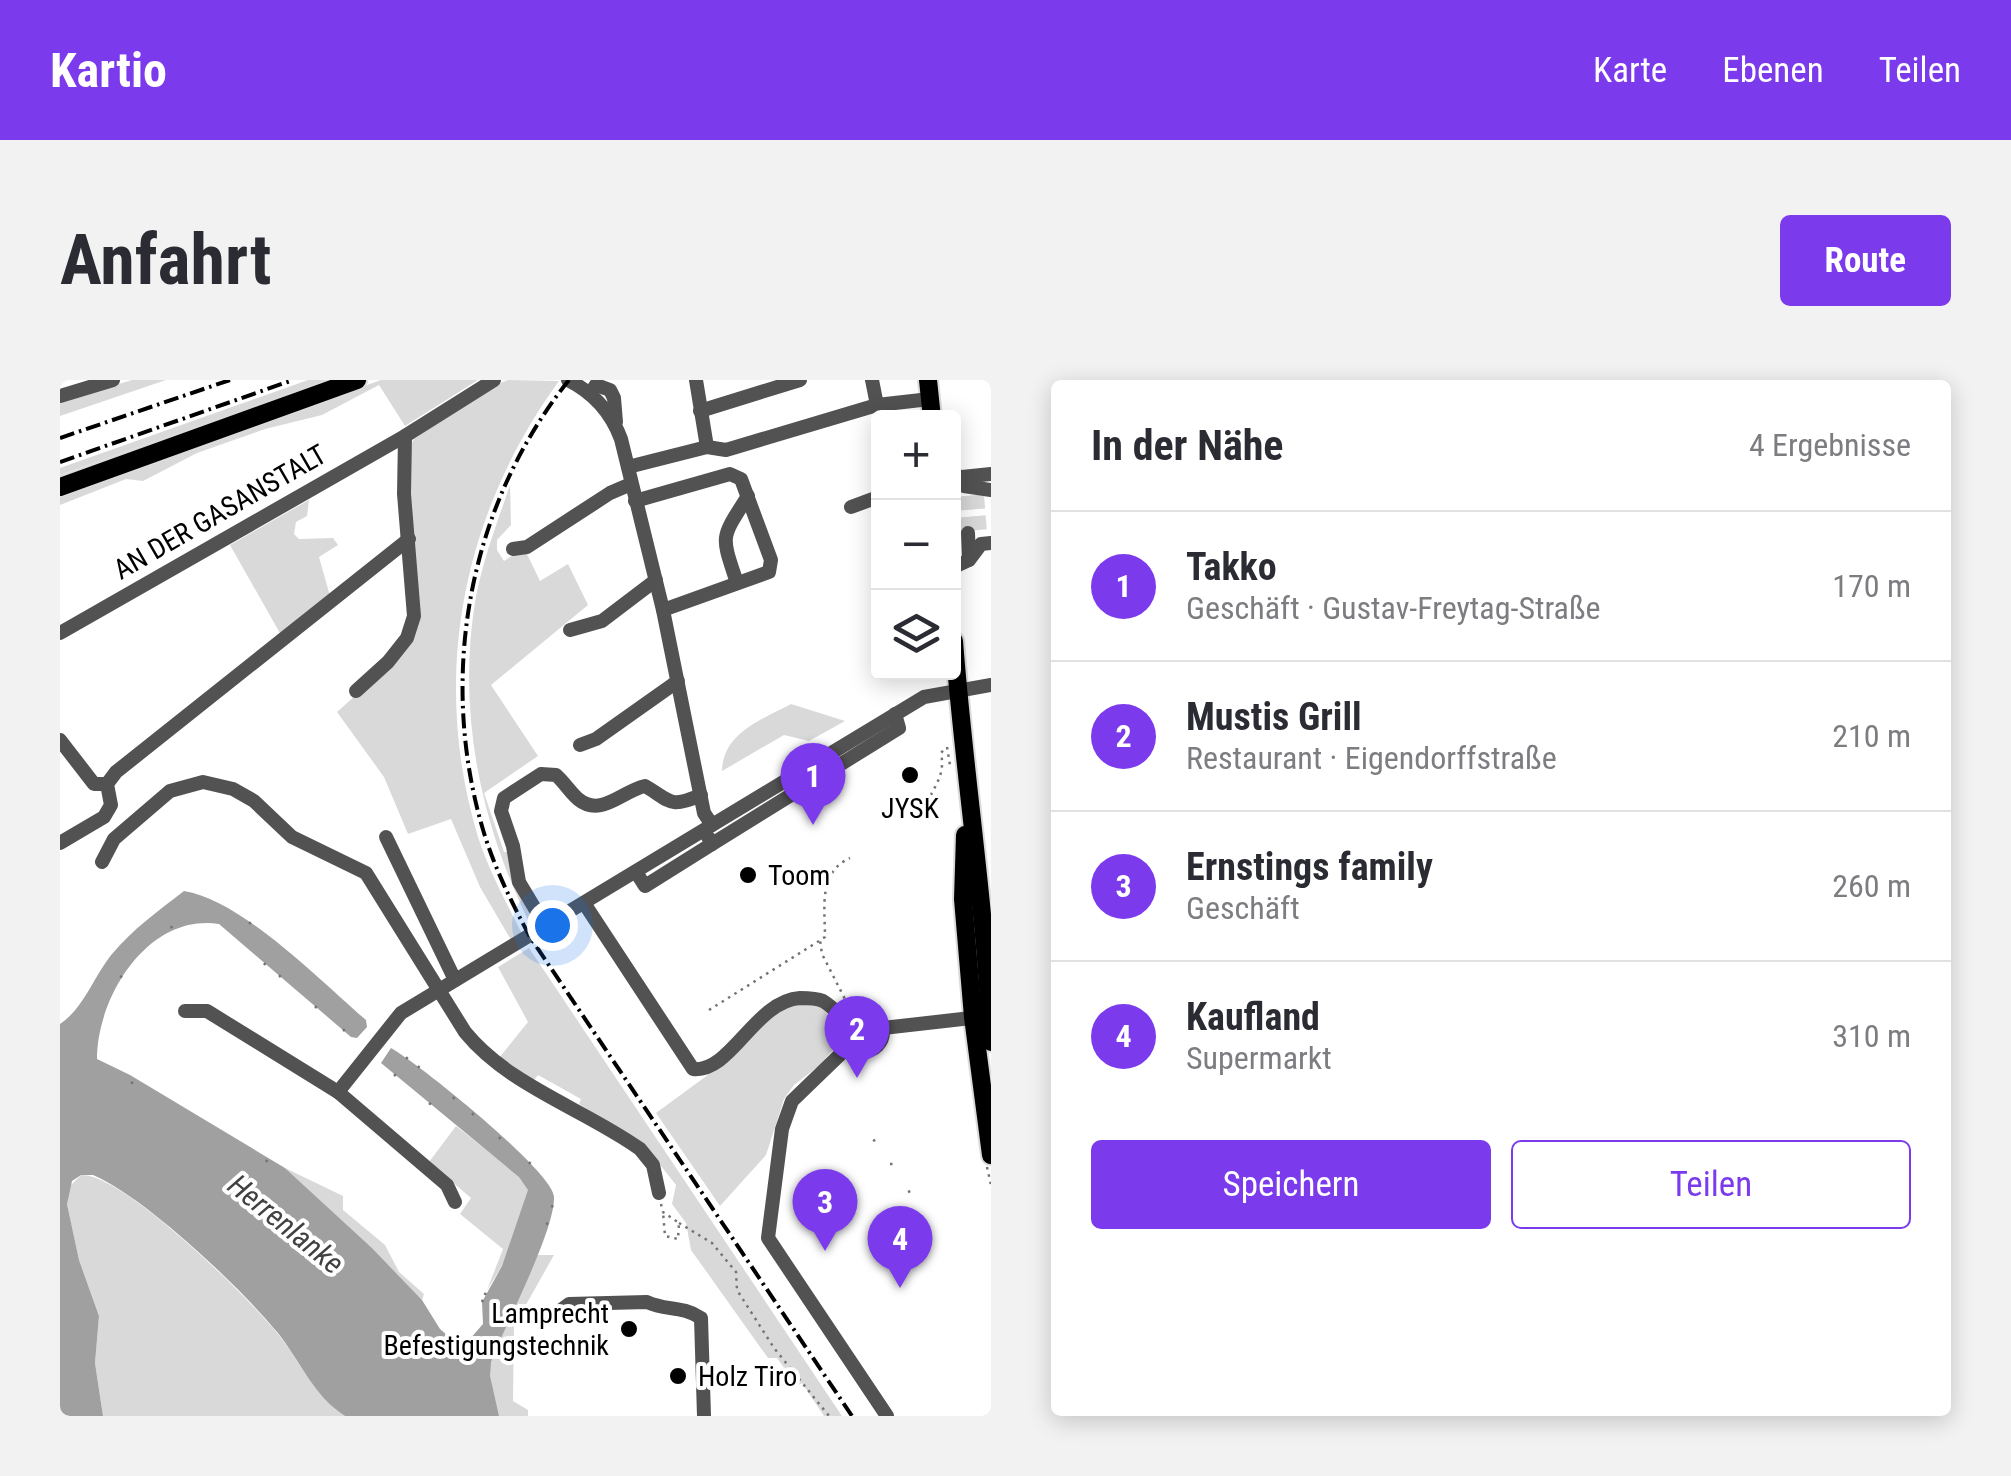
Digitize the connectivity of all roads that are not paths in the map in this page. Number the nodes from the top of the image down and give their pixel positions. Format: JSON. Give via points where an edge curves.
{"nodes":[{"id":1,"x":113,"y":380,"type":"edge"},
{"id":2,"x":356,"y":380,"type":"edge"},
{"id":3,"x":494,"y":380,"type":"edge"},
{"id":4,"x":568,"y":380,"type":"edge"},
{"id":5,"x":696,"y":380,"type":"edge"},
{"id":6,"x":800,"y":380,"type":"edge"},
{"id":7,"x":872,"y":380,"type":"edge"},
{"id":8,"x":60,"y":396,"type":"edge"},
{"id":9,"x":930,"y":399,"type":"edge"},
{"id":10,"x":877,"y":404,"type":"junction"},
{"id":11,"x":700,"y":411,"type":"junction"},
{"id":12,"x":405,"y":436,"type":"junction"},
{"id":13,"x":707,"y":447,"type":"junction"},
{"id":14,"x":628,"y":467,"type":"junction"},
{"id":15,"x":991,"y":474,"type":"edge"},
{"id":16,"x":632,"y":484,"type":"junction"},
{"id":17,"x":60,"y":487,"type":"edge"},
{"id":18,"x":970,"y":487,"type":"edge"},
{"id":19,"x":748,"y":496,"type":"junction"},
{"id":20,"x":871,"y":500,"type":"edge"},
{"id":21,"x":636,"y":501,"type":"junction"},
{"id":22,"x":851,"y":507,"type":"dead end"},
{"id":23,"x":980,"y":538,"type":"tunnel mouth"},
{"id":24,"x":409,"y":539,"type":"junction"},
{"id":25,"x":513,"y":549,"type":"dead end"},
{"id":26,"x":961,"y":564,"type":"edge"},
{"id":27,"x":656,"y":580,"type":"junction"},
{"id":28,"x":737,"y":583,"type":"junction"},
{"id":29,"x":664,"y":610,"type":"junction"},
{"id":30,"x":570,"y":630,"type":"dead end"},
{"id":31,"x":60,"y":633,"type":"edge"},
{"id":32,"x":957,"y":680,"type":"edge"},
{"id":33,"x":678,"y":682,"type":"junction"},
{"id":34,"x":991,"y":685,"type":"edge"},
{"id":35,"x":958,"y":690,"type":"junction"},
{"id":36,"x":356,"y":691,"type":"dead end"},
{"id":37,"x":60,"y":740,"type":"edge"},
{"id":38,"x":580,"y":745,"type":"dead end"},
{"id":39,"x":108,"y":784,"type":"junction"},
{"id":40,"x":701,"y":795,"type":"junction"},
{"id":41,"x":709,"y":833,"type":"junction"},
{"id":42,"x":386,"y":837,"type":"dead end"},
{"id":43,"x":60,"y":843,"type":"edge"},
{"id":44,"x":102,"y":862,"type":"dead end"},
{"id":45,"x":401,"y":872,"type":"junction"},
{"id":46,"x":375,"y":884,"type":"junction"},
{"id":47,"x":584,"y":904,"type":"junction"},
{"id":48,"x":546,"y":926,"type":"junction"},
{"id":49,"x":455,"y":980,"type":"junction"},
{"id":50,"x":440,"y":988,"type":"junction"},
{"id":51,"x":185,"y":1011,"type":"dead end"},
{"id":52,"x":985,"y":1017,"type":"edge"},
{"id":53,"x":850,"y":1019,"type":"junction"},
{"id":54,"x":883,"y":1028,"type":"junction"},
{"id":55,"x":991,"y":1042,"type":"edge"},
{"id":56,"x":850,"y":1044,"type":"junction"},
{"id":57,"x":338,"y":1092,"type":"junction"},
{"id":58,"x":991,"y":1156,"type":"edge"},
{"id":59,"x":659,"y":1193,"type":"road end"},
{"id":60,"x":455,"y":1202,"type":"dead end"},
{"id":61,"x":558,"y":1313,"type":"dead end"},
{"id":62,"x":704,"y":1416,"type":"edge"},
{"id":63,"x":887,"y":1416,"type":"edge"}],
"edges":[{"from":1,"to":8,"type":"street"},
{"from":2,"to":17,"type":"main road"},
{"from":3,"to":12,"type":"street","name":"AN DER GASANSTALT"},
{"from":4,"to":14,"type":"street","via":[[616,423]]},
{"from":5,"to":11,"type":"street"},
{"from":6,"to":11,"type":"street"},
{"from":7,"to":10,"type":"street"},
{"from":9,"to":10,"type":"street"},
{"from":10,"to":13,"type":"street","via":[[726,450]]},
{"from":11,"to":13,"type":"street"},
{"from":12,"to":24,"type":"street"},
{"from":12,"to":31,"type":"street","name":"AN DER GASANSTALT"},
{"from":13,"to":14,"type":"street"},
{"from":14,"to":16,"type":"street"},
{"from":15,"to":18,"type":"street"},
{"from":16,"to":21,"type":"street"},
{"from":16,"to":25,"type":"street"},
{"from":19,"to":21,"type":"street","via":[[741,479],[730,474]]},
{"from":19,"to":28,"type":"street","via":[[724,541]]},
{"from":19,"to":28,"type":"street","via":[[770,572]]},
{"from":20,"to":22,"type":"street"},
{"from":21,"to":27,"type":"street"},
{"from":23,"to":26,"type":"street"},
{"from":24,"to":36,"type":"street","via":[[414,616],[408,638]]},
{"from":24,"to":39,"type":"street"},
{"from":27,"to":29,"type":"street"},
{"from":27,"to":30,"type":"street","via":[[602,622]]},
{"from":28,"to":29,"type":"street"},
{"from":29,"to":33,"type":"street"},
{"from":32,"to":35,"type":"main road"},
{"from":33,"to":38,"type":"street"},
{"from":33,"to":40,"type":"street"},
{"from":34,"to":35,"type":"street"},
{"from":35,"to":41,"type":"street","via":[[924,696]]},
{"from":35,"to":52,"type":"main road","via":[[967,790],[963,899]]},
{"from":37,"to":39,"type":"street","via":[[94,784]]},
{"from":39,"to":43,"type":"street","via":[[111,805],[104,816]]},
{"from":40,"to":41,"type":"street"},
{"from":40,"to":48,"type":"street","via":[[670,804],[644,786],[594,806],[580,802],[556,775],[541,774],[504,798],[501,811],[519,882]]},
{"from":41,"to":47,"type":"street"},
{"from":42,"to":45,"type":"street"},
{"from":44,"to":46,"type":"street","via":[[114,839],[157,800],[203,782],[244,794],[292,836],[360,868]]},
{"from":45,"to":46,"type":"street"},
{"from":45,"to":49,"type":"street"},
{"from":46,"to":50,"type":"street"},
{"from":47,"to":48,"type":"street"},
{"from":47,"to":53,"type":"street","via":[[693,1068],[716,1060],[771,1007],[788,1000],[823,1001]]},
{"from":48,"to":49,"type":"street"},
{"from":49,"to":50,"type":"street"},
{"from":50,"to":57,"type":"street","via":[[391,1021]]},
{"from":50,"to":59,"type":"street","via":[[464,1032],[490,1059],[640,1148],[654,1166]]},
{"from":51,"to":57,"type":"street","via":[[207,1011]]},
{"from":52,"to":54,"type":"street"},
{"from":52,"to":55,"type":"main road"},
{"from":52,"to":58,"type":"main road"},
{"from":53,"to":54,"type":"street","via":[[873,1014]]},
{"from":53,"to":56,"type":"street"},
{"from":54,"to":56,"type":"street","via":[[874,1048]]},
{"from":56,"to":63,"type":"street","via":[[792,1102],[782,1129],[768,1238]]},
{"from":57,"to":60,"type":"street","via":[[447,1185]]},
{"from":61,"to":62,"type":"street","via":[[569,1304],[647,1302],[700,1318]]}]}
